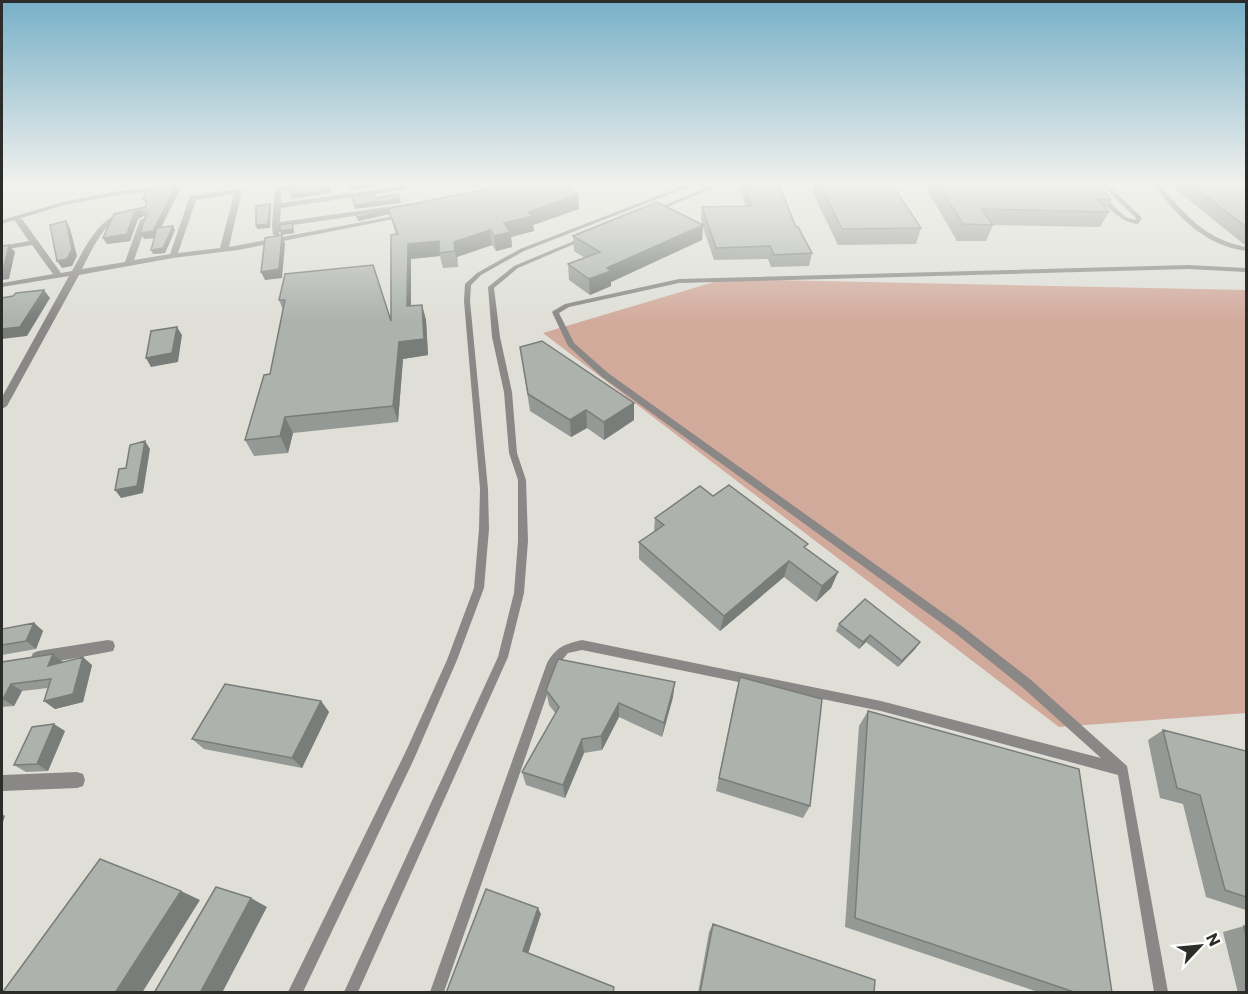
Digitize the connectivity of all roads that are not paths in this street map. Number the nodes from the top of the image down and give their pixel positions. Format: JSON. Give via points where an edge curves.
{"nodes":[{"id":1,"x":26,"y":229,"type":"edge"},
{"id":2,"x":102,"y":229,"type":"edge"},
{"id":3,"x":141,"y":229,"type":"edge"},
{"id":4,"x":182,"y":229,"type":"edge"},
{"id":5,"x":229,"y":229,"type":"edge"},
{"id":6,"x":276,"y":229,"type":"edge"},
{"id":7,"x":336,"y":229,"type":"edge"},
{"id":8,"x":576,"y":229,"type":"edge"},
{"id":9,"x":1198,"y":229,"type":"edge"},
{"id":10,"x":596,"y":234,"type":"edge"},
{"id":11,"x":276,"y":240,"type":"junction"},
{"id":12,"x":36,"y":242,"type":"junction"},
{"id":13,"x":2,"y":248,"type":"edge"},
{"id":14,"x":224,"y":249,"type":"junction"},
{"id":15,"x":1246,"y":249,"type":"edge"},
{"id":16,"x":173,"y":256,"type":"junction"},
{"id":17,"x":129,"y":263,"type":"junction"},
{"id":18,"x":1246,"y":270,"type":"edge"},
{"id":19,"x":77,"y":272,"type":"junction"},
{"id":20,"x":58,"y":275,"type":"junction"},
{"id":21,"x":2,"y":285,"type":"edge"},
{"id":22,"x":15,"y":384,"type":"junction"},
{"id":23,"x":2,"y":386,"type":"edge"},
{"id":24,"x":2,"y":406,"type":"edge"},
{"id":25,"x":108,"y":646,"type":"dead end"},
{"id":26,"x":23,"y":660,"type":"edge"},
{"id":27,"x":1123,"y":770,"type":"junction"},
{"id":28,"x":77,"y":780,"type":"dead end"},
{"id":29,"x":2,"y":783,"type":"edge"},
{"id":30,"x":296,"y":993,"type":"edge"},
{"id":31,"x":351,"y":993,"type":"edge"},
{"id":32,"x":437,"y":993,"type":"edge"},
{"id":33,"x":1161,"y":993,"type":"edge"}],
"edges":[{"from":1,"to":12,"type":"street"},
{"from":2,"to":19,"type":"street"},
{"from":3,"to":17,"type":"street"},
{"from":4,"to":16,"type":"street"},
{"from":5,"to":14,"type":"street"},
{"from":6,"to":11,"type":"street"},
{"from":7,"to":11,"type":"street"},
{"from":8,"to":30,"type":"lane","via":[[522,250],[468,284],[484,489],[479,588],[410,754]]},
{"from":9,"to":15,"type":"lane","via":[[1227,245]]},
{"from":10,"to":31,"type":"lane","via":[[516,267],[491,286],[496,337],[508,392],[513,453],[522,480],[519,593],[503,657]]},
{"from":11,"to":14,"type":"street"},
{"from":12,"to":13,"type":"street"},
{"from":12,"to":20,"type":"street"},
{"from":14,"to":16,"type":"street"},
{"from":16,"to":17,"type":"street"},
{"from":17,"to":19,"type":"street"},
{"from":18,"to":27,"type":"lane","via":[[1188,267],[679,281],[567,304],[555,312],[572,344],[605,375],[959,630],[1026,682]]},
{"from":19,"to":20,"type":"street"},
{"from":19,"to":22,"type":"street"},
{"from":20,"to":21,"type":"street"},
{"from":22,"to":23,"type":"street"},
{"from":22,"to":24,"type":"street"},
{"from":25,"to":26,"type":"street"},
{"from":27,"to":32,"type":"lane","via":[[881,706],[582,645],[565,649],[552,663]]},
{"from":27,"to":33,"type":"lane"},
{"from":28,"to":29,"type":"street"}]}
